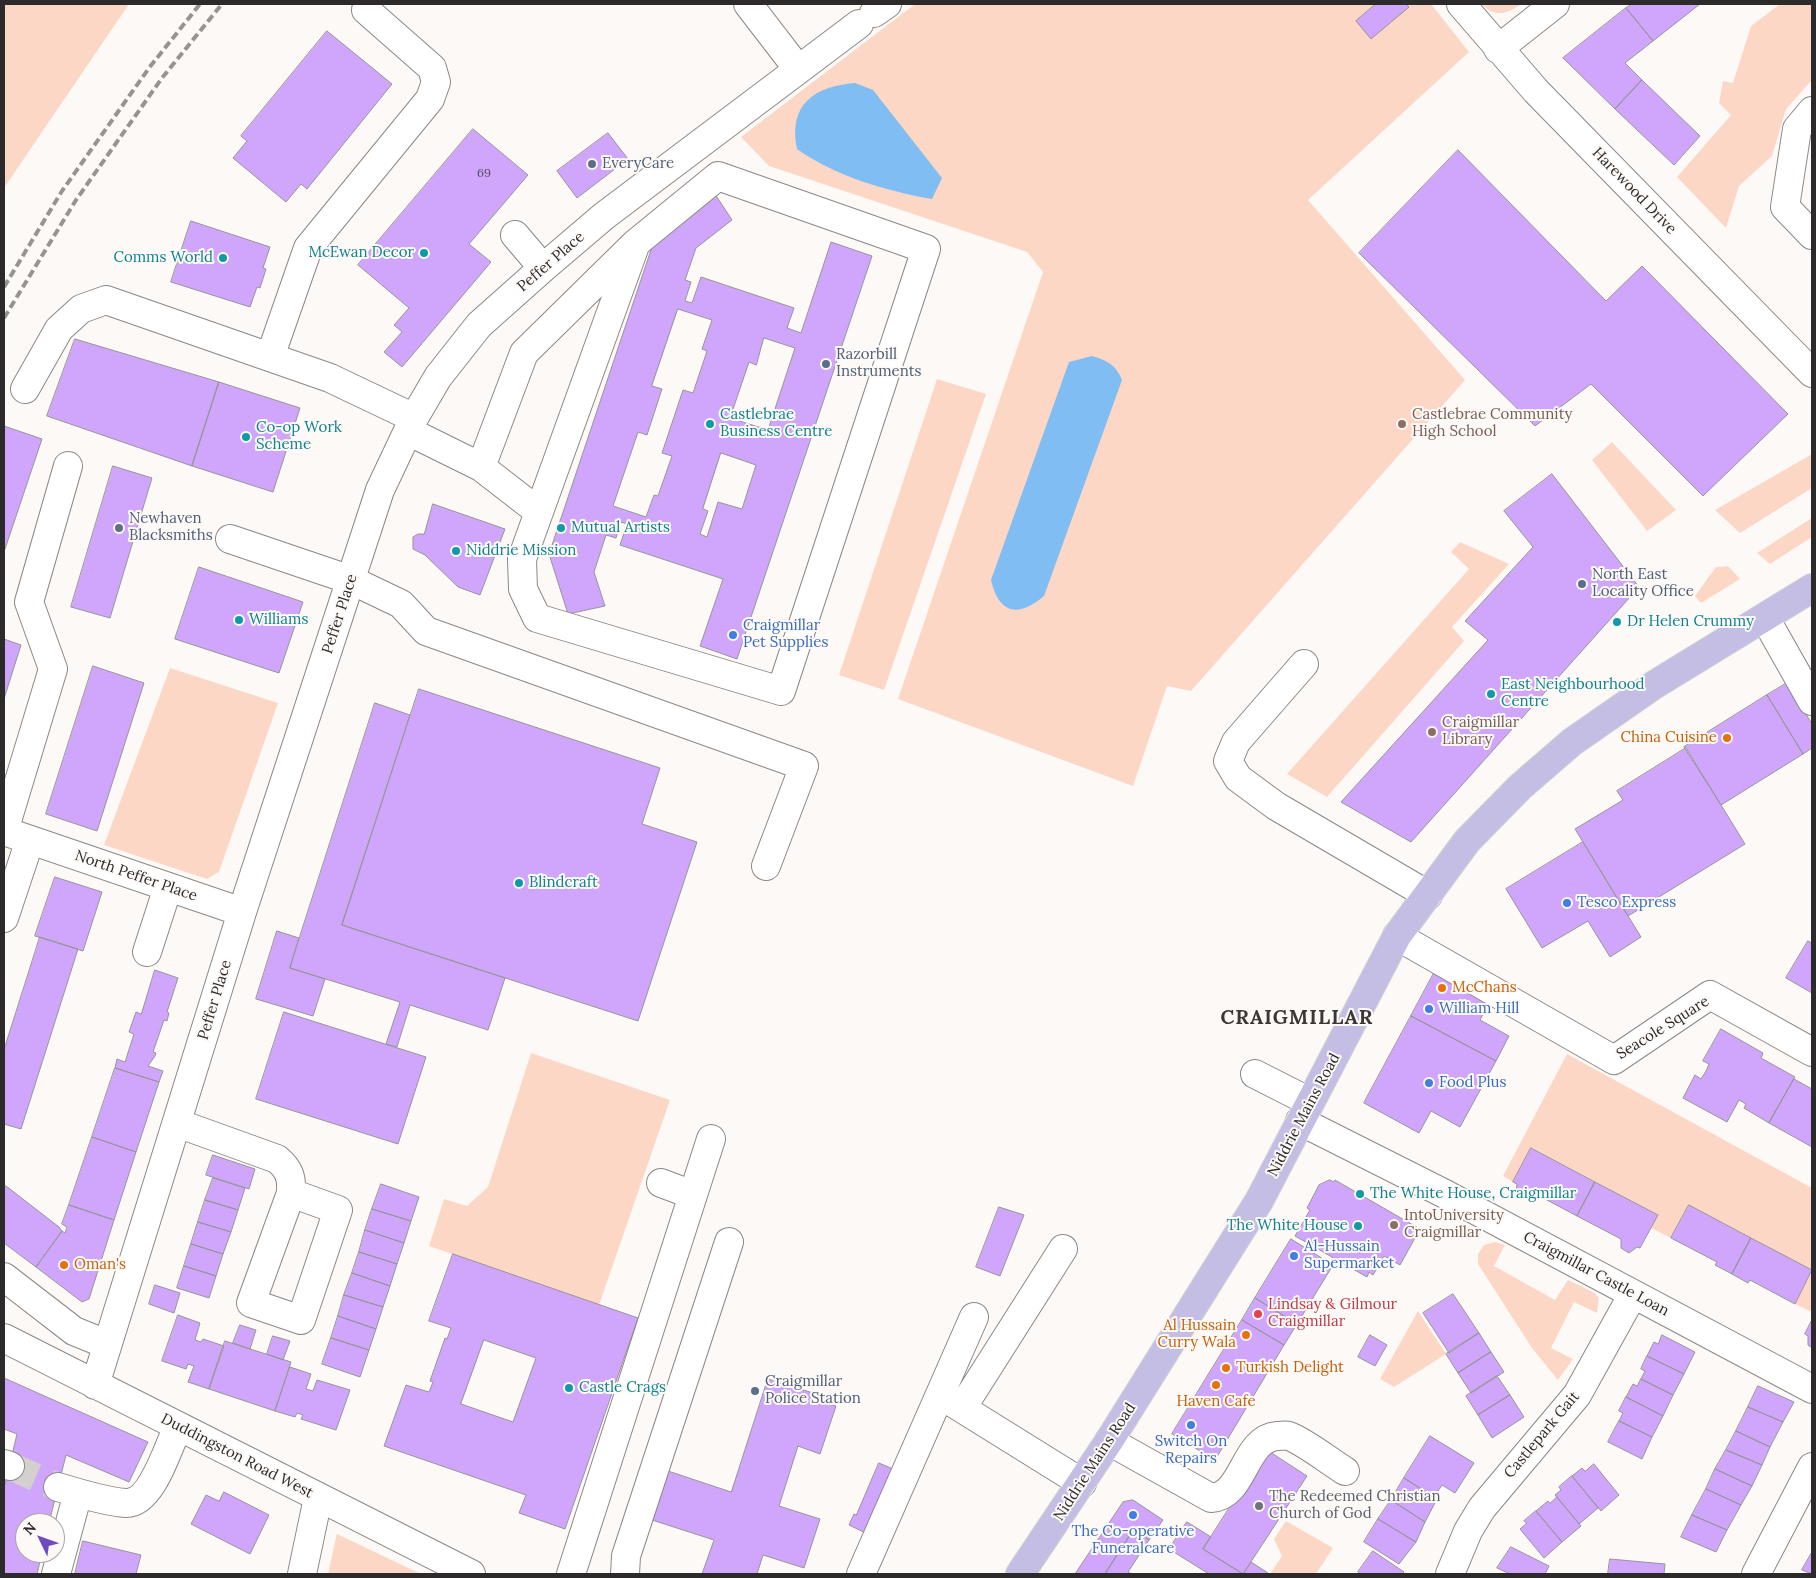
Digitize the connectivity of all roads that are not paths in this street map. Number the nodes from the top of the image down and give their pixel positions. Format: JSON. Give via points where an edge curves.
{"nodes":[{"id":1,"x":748,"y":4,"type":"edge"},
{"id":2,"x":1461,"y":4,"type":"edge"},
{"id":3,"x":1555,"y":4,"type":"edge"},
{"id":4,"x":366,"y":10,"type":"dead end"},
{"id":5,"x":873,"y":14,"type":"edge"},
{"id":6,"x":1498,"y":49,"type":"junction"},
{"id":7,"x":798,"y":69,"type":"junction"},
{"id":8,"x":1812,"y":111,"type":"edge"},
{"id":9,"x":515,"y":235,"type":"dead end"},
{"id":10,"x":1812,"y":235,"type":"edge"},
{"id":11,"x":636,"y":243,"type":"junction"},
{"id":12,"x":542,"y":268,"type":"junction"},
{"id":13,"x":270,"y":358,"type":"junction"},
{"id":14,"x":1812,"y":373,"type":"edge"},
{"id":15,"x":25,"y":389,"type":"dead end"},
{"id":16,"x":411,"y":425,"type":"junction"},
{"id":17,"x":68,"y":466,"type":"dead end"},
{"id":18,"x":481,"y":466,"type":"junction"},
{"id":19,"x":539,"y":512,"type":"junction"},
{"id":20,"x":230,"y":539,"type":"dead end"},
{"id":21,"x":351,"y":580,"type":"junction"},
{"id":22,"x":1812,"y":588,"type":"edge"},
{"id":23,"x":1766,"y":618,"type":"junction"},
{"id":24,"x":1304,"y":664,"type":"dead end"},
{"id":25,"x":1812,"y":701,"type":"edge"},
{"id":26,"x":4,"y":831,"type":"edge"},
{"id":27,"x":30,"y":840,"type":"junction"},
{"id":28,"x":766,"y":866,"type":"dead end"},
{"id":29,"x":168,"y":886,"type":"junction"},
{"id":30,"x":1428,"y":895,"type":"junction"},
{"id":31,"x":242,"y":912,"type":"junction"},
{"id":32,"x":4,"y":918,"type":"edge"},
{"id":33,"x":1397,"y":936,"type":"junction"},
{"id":34,"x":147,"y":952,"type":"dead end"},
{"id":35,"x":1812,"y":1052,"type":"edge"},
{"id":36,"x":1255,"y":1074,"type":"dead end"},
{"id":37,"x":1305,"y":1111,"type":"junction"},
{"id":38,"x":177,"y":1123,"type":"junction"},
{"id":39,"x":711,"y":1139,"type":"dead end"},
{"id":40,"x":661,"y":1183,"type":"dead end"},
{"id":41,"x":290,"y":1193,"type":"junction"},
{"id":42,"x":693,"y":1195,"type":"junction"},
{"id":43,"x":729,"y":1242,"type":"dead end"},
{"id":44,"x":1063,"y":1248,"type":"dead end"},
{"id":45,"x":4,"y":1277,"type":"edge"},
{"id":46,"x":1633,"y":1294,"type":"junction"},
{"id":47,"x":974,"y":1317,"type":"dead end"},
{"id":48,"x":4,"y":1338,"type":"edge"},
{"id":49,"x":106,"y":1344,"type":"junction"},
{"id":50,"x":94,"y":1385,"type":"junction"},
{"id":51,"x":1812,"y":1389,"type":"edge"},
{"id":52,"x":951,"y":1401,"type":"junction"},
{"id":53,"x":178,"y":1426,"type":"junction"},
{"id":54,"x":1109,"y":1441,"type":"junction"},
{"id":55,"x":1812,"y":1467,"type":"edge"},
{"id":56,"x":1345,"y":1471,"type":"dead end"},
{"id":57,"x":1082,"y":1483,"type":"junction"},
{"id":58,"x":318,"y":1498,"type":"junction"},
{"id":59,"x":56,"y":1574,"type":"edge"},
{"id":60,"x":302,"y":1574,"type":"edge"},
{"id":61,"x":471,"y":1574,"type":"edge"},
{"id":62,"x":570,"y":1574,"type":"edge"},
{"id":63,"x":625,"y":1574,"type":"edge"},
{"id":64,"x":861,"y":1574,"type":"edge"},
{"id":65,"x":1020,"y":1574,"type":"edge"},
{"id":66,"x":1450,"y":1574,"type":"edge"},
{"id":67,"x":1756,"y":1574,"type":"edge"}],
"edges":[{"from":1,"to":7,"type":"street"},
{"from":2,"to":6,"type":"street","name":"Harewood Drive"},
{"from":3,"to":6,"type":"street"},
{"from":4,"to":13,"type":"street","via":[[432,68],[436,82],[430,100],[308,248]]},
{"from":5,"to":7,"type":"street","name":"Peffer Place"},
{"from":6,"to":14,"type":"street","name":"Harewood Drive"},
{"from":7,"to":12,"type":"street","name":"Peffer Place","via":[[604,216]]},
{"from":8,"to":10,"type":"street","via":[[1797,129],[1785,207]]},
{"from":9,"to":12,"type":"street"},
{"from":11,"to":18,"type":"street","via":[[524,353]]},
{"from":11,"to":19,"type":"street"},
{"from":11,"to":19,"type":"street","via":[[718,176],[926,249],[780,692],[537,618],[523,589],[522,559]]},
{"from":12,"to":16,"type":"street","name":"Peffer Place","via":[[479,325],[438,376]]},
{"from":13,"to":15,"type":"street","via":[[106,300],[81,309],[59,329]]},
{"from":13,"to":16,"type":"street","via":[[330,378]]},
{"from":16,"to":18,"type":"street"},
{"from":16,"to":21,"type":"street","name":"Peffer Place","via":[[380,490]]},
{"from":17,"to":26,"type":"street","via":[[29,602],[53,669]]},
{"from":18,"to":19,"type":"street"},
{"from":20,"to":21,"type":"street"},
{"from":21,"to":28,"type":"street","via":[[401,604],[426,631],[804,766]]},
{"from":21,"to":31,"type":"street","name":"Peffer Place"},
{"from":22,"to":23,"type":"main road","name":"Niddrie Mains Road"},
{"from":23,"to":25,"type":"street"},
{"from":23,"to":30,"type":"main road","name":"Niddrie Mains Road","via":[[1654,685],[1572,742],[1520,787],[1467,841]]},
{"from":24,"to":30,"type":"street","via":[[1236,742],[1228,761],[1238,778],[1276,806]]},
{"from":26,"to":27,"type":"street","name":"North Peffer Place"},
{"from":27,"to":29,"type":"street","name":"North Peffer Place"},
{"from":27,"to":32,"type":"street"},
{"from":29,"to":31,"type":"street","name":"North Peffer Place"},
{"from":29,"to":34,"type":"street"},
{"from":30,"to":33,"type":"main road","name":"Niddrie Mains Road"},
{"from":31,"to":38,"type":"street","name":"Peffer Place"},
{"from":33,"to":35,"type":"street","name":"Seacole Square","via":[[1614,1060],[1710,995]]},
{"from":33,"to":37,"type":"main road","name":"Niddrie Mains Road"},
{"from":36,"to":37,"type":"street","name":"Craigmillar Castle Loan"},
{"from":37,"to":46,"type":"street","name":"Craigmillar Castle Loan","via":[[1447,1194]]},
{"from":37,"to":54,"type":"main road","name":"Niddrie Mains Road","via":[[1259,1201]]},
{"from":38,"to":41,"type":"street","via":[[277,1159],[287,1167],[292,1180]]},
{"from":38,"to":49,"type":"street","name":"Peffer Place"},
{"from":39,"to":42,"type":"street"},
{"from":40,"to":42,"type":"street"},
{"from":41,"to":41,"type":"street","via":[[251,1303],[301,1320],[338,1210]]},
{"from":42,"to":62,"type":"street"},
{"from":43,"to":63,"type":"street","via":[[626,1556]]},
{"from":44,"to":52,"type":"street"},
{"from":45,"to":49,"type":"street","via":[[74,1331]]},
{"from":46,"to":51,"type":"street","name":"Craigmillar Castle Loan"},
{"from":46,"to":66,"type":"street","name":"Castlepark Gait","via":[[1577,1395],[1482,1508],[1468,1531]]},
{"from":47,"to":52,"type":"street"},
{"from":48,"to":50,"type":"street","name":"Duddingston Road West"},
{"from":49,"to":50,"type":"street","name":"Peffer Place"},
{"from":50,"to":53,"type":"street","name":"Duddingston Road West"},
{"from":52,"to":57,"type":"street"},
{"from":52,"to":64,"type":"street"},
{"from":53,"to":58,"type":"street","name":"Duddingston Road West"},
{"from":53,"to":59,"type":"street","via":[[150,1488],[142,1497],[128,1503],[68,1490]]},
{"from":54,"to":56,"type":"street","via":[[1210,1498],[1220,1498],[1228,1491],[1259,1444],[1269,1437],[1288,1435]]},
{"from":54,"to":57,"type":"main road","name":"Niddrie Mains Road"},
{"from":55,"to":67,"type":"street"},
{"from":57,"to":65,"type":"main road","name":"Niddrie Mains Road"},
{"from":58,"to":60,"type":"street"},
{"from":58,"to":61,"type":"street","name":"Duddingston Road West"}]}
